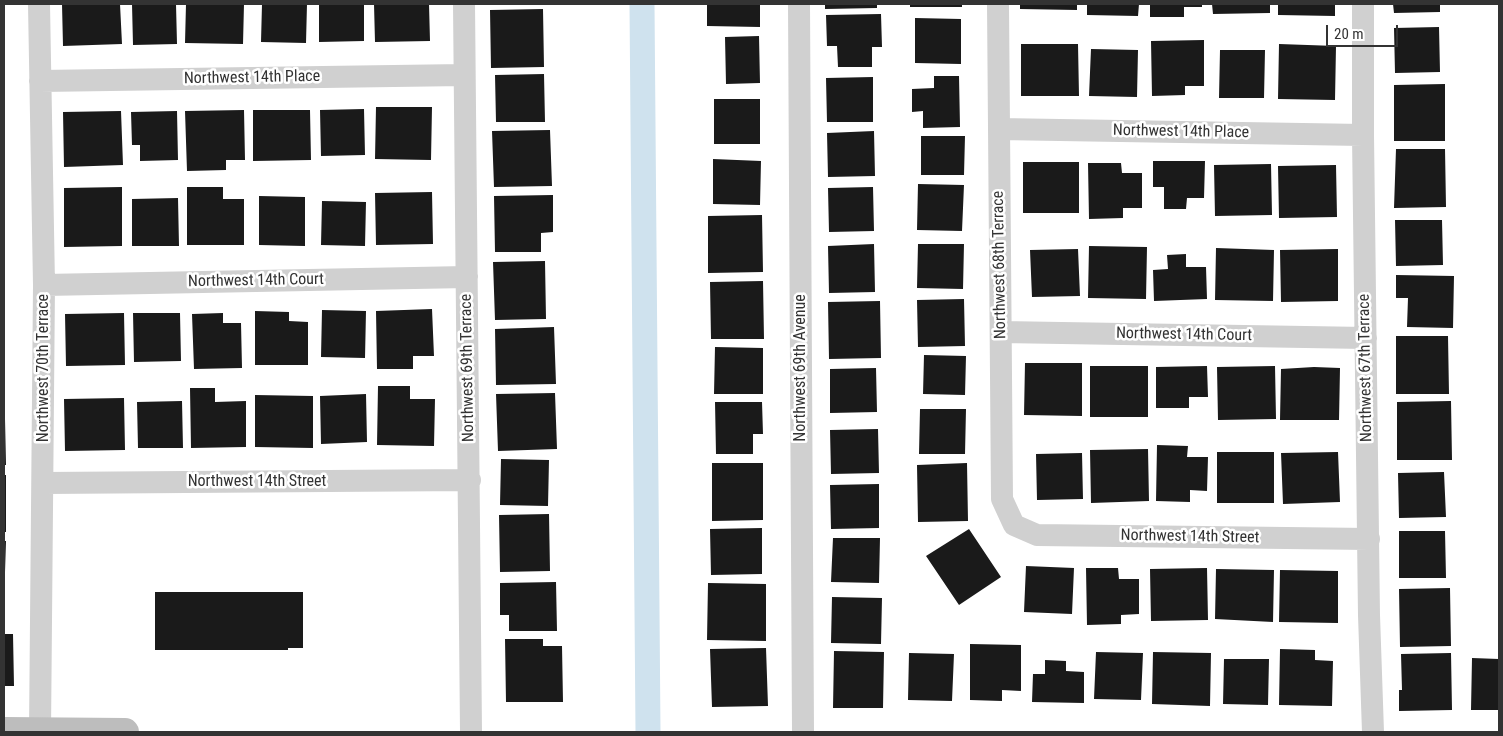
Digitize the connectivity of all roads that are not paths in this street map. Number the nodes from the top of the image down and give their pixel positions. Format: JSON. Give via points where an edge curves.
{"nodes":[{"id":1,"x":39,"y":4,"type":"edge"},
{"id":2,"x":464,"y":4,"type":"edge"},
{"id":3,"x":799,"y":4,"type":"edge"},
{"id":4,"x":998,"y":4,"type":"edge"},
{"id":5,"x":1363,"y":4,"type":"edge"},
{"id":6,"x":464,"y":75,"type":"junction"},
{"id":7,"x":40,"y":81,"type":"junction"},
{"id":8,"x":999,"y":129,"type":"junction"},
{"id":9,"x":1363,"y":135,"type":"junction"},
{"id":10,"x":467,"y":277,"type":"junction"},
{"id":11,"x":44,"y":285,"type":"junction"},
{"id":12,"x":1001,"y":332,"type":"junction"},
{"id":13,"x":1366,"y":338,"type":"junction"},
{"id":14,"x":470,"y":480,"type":"junction"},
{"id":15,"x":44,"y":483,"type":"junction"},
{"id":16,"x":1014,"y":524,"type":"joint"},
{"id":17,"x":1369,"y":539,"type":"junction"},
{"id":18,"x":4,"y":731,"type":"edge"},
{"id":19,"x":40,"y":732,"type":"edge"},
{"id":20,"x":125,"y":732,"type":"edge"},
{"id":21,"x":471,"y":732,"type":"edge"},
{"id":22,"x":803,"y":732,"type":"edge"},
{"id":23,"x":1373,"y":732,"type":"edge"}],
"edges":[{"from":1,"to":7,"type":"street","name":"Northwest 70th Terrace"},
{"from":2,"to":6,"type":"street","name":"Northwest 69th Terrace"},
{"from":3,"to":22,"type":"street","name":"Northwest 69th Avenue"},
{"from":4,"to":8,"type":"street","name":"Northwest 68th Terrace"},
{"from":5,"to":9,"type":"street","name":"Northwest 67th Terrace"},
{"from":6,"to":7,"type":"street","name":"Northwest 14th Place"},
{"from":6,"to":10,"type":"street","name":"Northwest 69th Terrace"},
{"from":7,"to":11,"type":"street","name":"Northwest 70th Terrace"},
{"from":8,"to":9,"type":"street","name":"Northwest 14th Place"},
{"from":8,"to":12,"type":"street","name":"Northwest 68th Terrace"},
{"from":9,"to":13,"type":"street","name":"Northwest 67th Terrace"},
{"from":10,"to":11,"type":"street","name":"Northwest 14th Court"},
{"from":10,"to":14,"type":"street","name":"Northwest 69th Terrace"},
{"from":11,"to":15,"type":"street","name":"Northwest 70th Terrace"},
{"from":12,"to":13,"type":"street","name":"Northwest 14th Court"},
{"from":12,"to":16,"type":"street","name":"Northwest 68th Terrace","via":[[1002,499]]},
{"from":13,"to":17,"type":"street","name":"Northwest 67th Terrace"},
{"from":14,"to":15,"type":"street","name":"Northwest 14th Street"},
{"from":14,"to":21,"type":"street","name":"Northwest 69th Terrace"},
{"from":15,"to":19,"type":"street","name":"Northwest 70th Terrace"},
{"from":16,"to":17,"type":"street","name":"Northwest 14th Street","via":[[1037,535]]},
{"from":17,"to":23,"type":"street","name":"Northwest 67th Terrace"},
{"from":18,"to":19,"type":"street"},
{"from":19,"to":20,"type":"street"}]}
